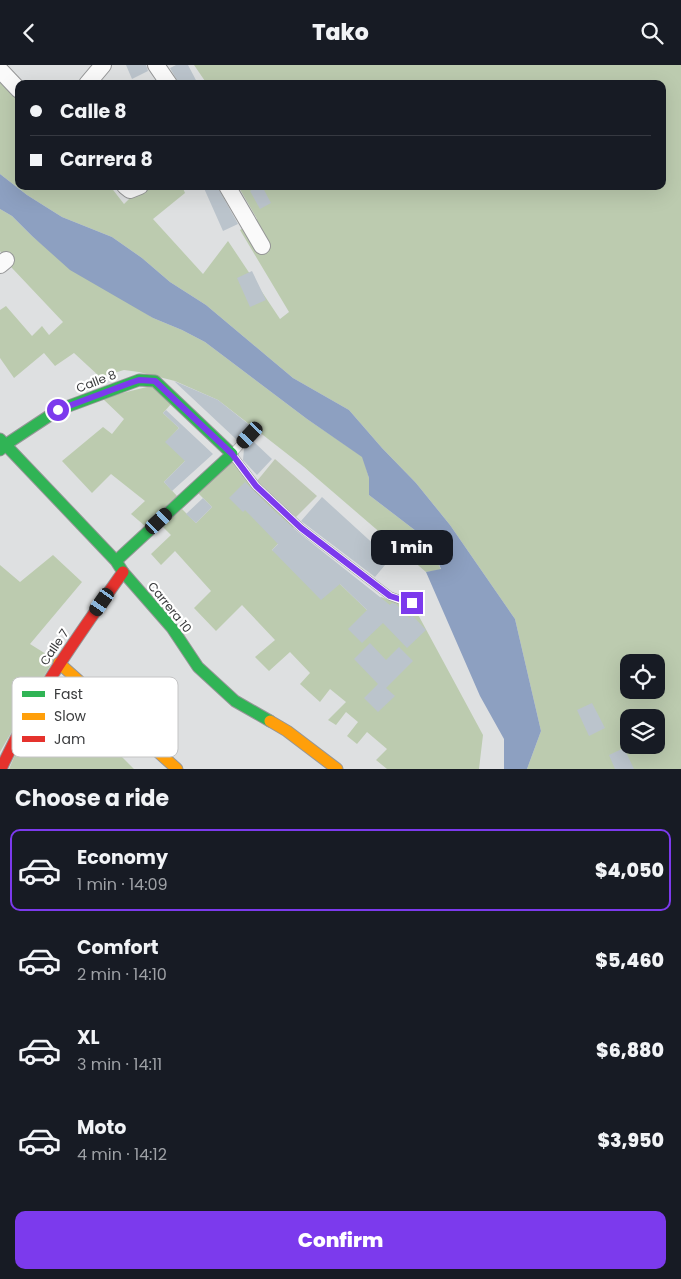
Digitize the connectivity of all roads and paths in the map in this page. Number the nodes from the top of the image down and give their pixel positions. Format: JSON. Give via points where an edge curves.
{"nodes":[{"id":1,"x":103,"y":65,"type":"edge"},
{"id":2,"x":156,"y":65,"type":"edge"},
{"id":3,"x":0,"y":69,"type":"edge"},
{"id":4,"x":90,"y":80,"type":"edge"},
{"id":5,"x":166,"y":80,"type":"edge"},
{"id":6,"x":15,"y":85,"type":"edge"},
{"id":7,"x":229,"y":190,"type":"edge"},
{"id":8,"x":262,"y":245,"type":"dead end"},
{"id":9,"x":250,"y":435,"type":"dead end"},
{"id":10,"x":2,"y":445,"type":"edge"},
{"id":11,"x":232,"y":454,"type":"junction"},
{"id":12,"x":116,"y":561,"type":"junction"},
{"id":13,"x":123,"y":572,"type":"junction"},
{"id":14,"x":412,"y":603,"type":"dead end"},
{"id":15,"x":59,"y":663,"type":"junction"},
{"id":16,"x":51,"y":677,"type":"edge"},
{"id":17,"x":75,"y":677,"type":"edge"},
{"id":18,"x":12,"y":743,"type":"edge"},
{"id":19,"x":164,"y":757,"type":"edge"},
{"id":20,"x":1,"y":769,"type":"edge"},
{"id":21,"x":177,"y":769,"type":"edge"},
{"id":22,"x":337,"y":769,"type":"edge"}],
"edges":[{"from":1,"to":4,"type":"street"},
{"from":2,"to":5,"type":"street"},
{"from":3,"to":6,"type":"street"},
{"from":7,"to":8,"type":"street"},
{"from":9,"to":11,"type":"lane"},
{"from":10,"to":11,"type":"street","name":"Calle 8","via":[[58,410],[139,380],[155,381]]},
{"from":10,"to":12,"type":"street","name":"Carrera 10"},
{"from":11,"to":12,"type":"street"},
{"from":11,"to":14,"type":"lane","via":[[256,486],[301,528],[390,596]]},
{"from":12,"to":13,"type":"street","name":"Carrera 10"},
{"from":13,"to":15,"type":"street","name":"Calle 7"},
{"from":13,"to":22,"type":"street","name":"Carrera 10","via":[[172,628],[198,667],[235,701],[287,731]]},
{"from":15,"to":16,"type":"street","name":"Calle 7"},
{"from":15,"to":17,"type":"street"},
{"from":18,"to":20,"type":"street","name":"Calle 7"},
{"from":19,"to":21,"type":"street"}]}
